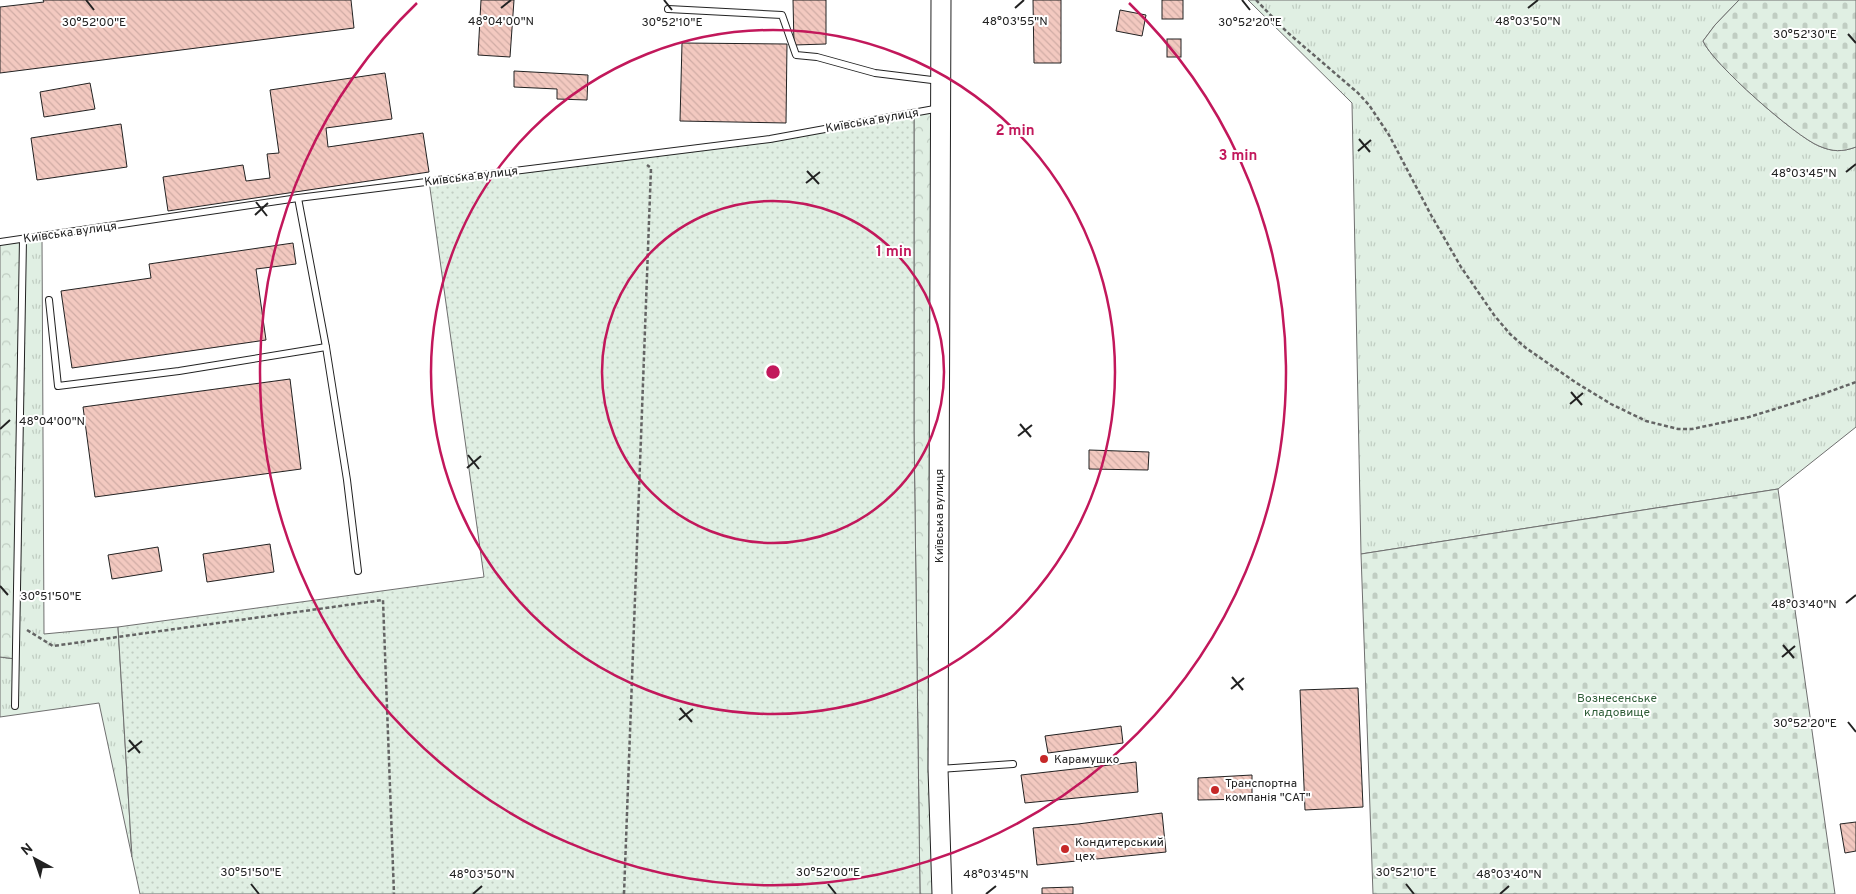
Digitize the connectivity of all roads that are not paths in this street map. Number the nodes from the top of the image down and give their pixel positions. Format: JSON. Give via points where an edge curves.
{"nodes":[{"id":1,"x":942,"y":0,"type":"edge"},
{"id":2,"x":668,"y":9,"type":"dead end"},
{"id":3,"x":941,"y":81,"type":"junction"},
{"id":4,"x":941,"y":108,"type":"junction"},
{"id":5,"x":298,"y":198,"type":"junction"},
{"id":6,"x":23,"y":239,"type":"junction"},
{"id":7,"x":0,"y":242,"type":"edge"},
{"id":8,"x":49,"y":300,"type":"dead end"},
{"id":9,"x":326,"y":347,"type":"junction"},
{"id":10,"x":358,"y":571,"type":"dead end"},
{"id":11,"x":15,"y":706,"type":"dead end"},
{"id":12,"x":1013,"y":764,"type":"dead end"},
{"id":13,"x":938,"y":769,"type":"junction"},
{"id":14,"x":942,"y":894,"type":"edge"}],
"edges":[{"from":1,"to":3,"type":"main road","name":"Київська вулиця"},
{"from":2,"to":3,"type":"lane","via":[[782,15],[796,55],[817,57],[875,73]]},
{"from":3,"to":4,"type":"main road","name":"Київська вулиця"},
{"from":4,"to":5,"type":"lane","name":"Київська вулиця","via":[[770,139]]},
{"from":4,"to":13,"type":"main road","name":"Київська вулиця"},
{"from":5,"to":6,"type":"lane","name":"Київська вулиця"},
{"from":5,"to":9,"type":"lane"},
{"from":6,"to":7,"type":"lane","name":"Київська вулиця"},
{"from":6,"to":11,"type":"lane"},
{"from":8,"to":9,"type":"lane","via":[[58,386],[179,371]]},
{"from":9,"to":10,"type":"lane"},
{"from":12,"to":13,"type":"lane"},
{"from":13,"to":14,"type":"main road","name":"Київська вулиця"}]}
